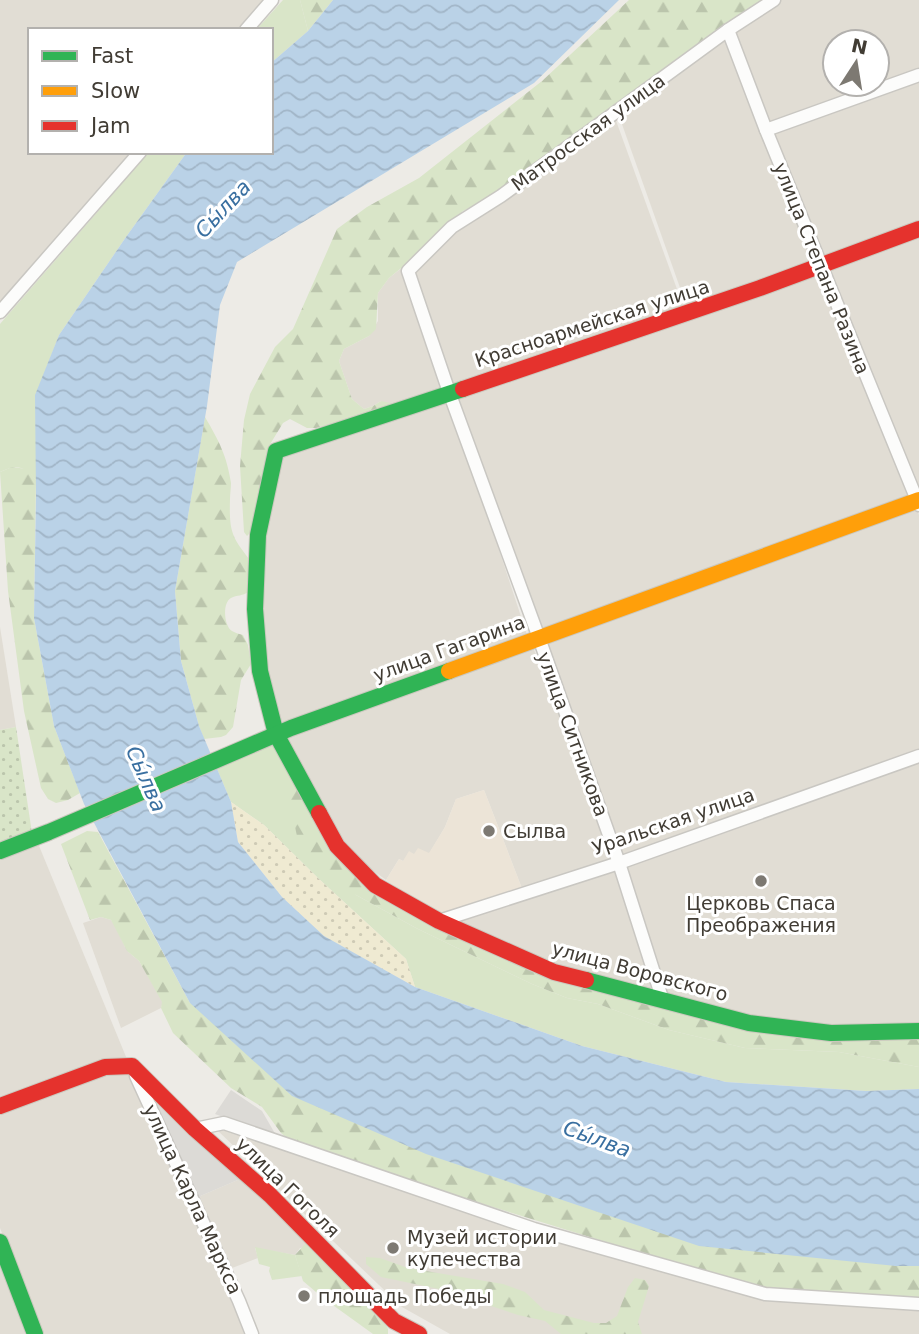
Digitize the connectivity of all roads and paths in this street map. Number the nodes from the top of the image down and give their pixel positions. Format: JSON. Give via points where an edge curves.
{"nodes":[{"id":1,"x":272,"y":0,"type":"edge"},
{"id":2,"x":774,"y":0,"type":"edge"},
{"id":3,"x":248,"y":28,"type":"edge"},
{"id":4,"x":728,"y":30,"type":"junction"},
{"id":5,"x":919,"y":75,"type":"edge"},
{"id":6,"x":766,"y":130,"type":"junction"},
{"id":7,"x":138,"y":154,"type":"edge"},
{"id":8,"x":919,"y":229,"type":"edge"},
{"id":9,"x":822,"y":267,"type":"junction"},
{"id":10,"x":408,"y":271,"type":"joint"},
{"id":11,"x":0,"y":312,"type":"edge"},
{"id":12,"x":449,"y":392,"type":"junction"},
{"id":13,"x":276,"y":451,"type":"joint"},
{"id":14,"x":919,"y":502,"type":"edge"},
{"id":15,"x":539,"y":638,"type":"junction"},
{"id":16,"x":276,"y":734,"type":"junction"},
{"id":17,"x":919,"y":756,"type":"edge"},
{"id":18,"x":0,"y":851,"type":"edge"},
{"id":19,"x":619,"y":863,"type":"junction"},
{"id":20,"x":439,"y":921,"type":"junction"},
{"id":21,"x":663,"y":1001,"type":"junction"},
{"id":22,"x":919,"y":1031,"type":"edge"},
{"id":23,"x":132,"y":1066,"type":"junction"},
{"id":24,"x":0,"y":1106,"type":"edge"},
{"id":25,"x":195,"y":1129,"type":"junction"},
{"id":26,"x":0,"y":1242,"type":"edge"},
{"id":27,"x":919,"y":1304,"type":"edge"},
{"id":28,"x":35,"y":1334,"type":"edge"},
{"id":29,"x":252,"y":1334,"type":"edge"},
{"id":30,"x":419,"y":1334,"type":"edge"}],
"edges":[{"from":1,"to":3,"type":"street"},
{"from":2,"to":4,"type":"street","name":"Матросская улица"},
{"from":4,"to":6,"type":"street","name":"улица Степана Разина"},
{"from":4,"to":10,"type":"street","name":"Матросская улица","via":[[452,227]]},
{"from":5,"to":6,"type":"street"},
{"from":6,"to":9,"type":"street","name":"улица Степана Разина"},
{"from":7,"to":11,"type":"street"},
{"from":8,"to":9,"type":"street","name":"Красноармейская улица"},
{"from":9,"to":12,"type":"street","name":"Красноармейская улица"},
{"from":9,"to":14,"type":"street","name":"улица Степана Разина"},
{"from":10,"to":12,"type":"street","name":"улица Ситникова"},
{"from":12,"to":13,"type":"street","name":"Красноармейская улица"},
{"from":12,"to":15,"type":"street","name":"улица Ситникова"},
{"from":13,"to":16,"type":"street","name":"улица Воровского","via":[[258,535],[255,609],[260,671]]},
{"from":14,"to":15,"type":"street","name":"улица Гагарина"},
{"from":15,"to":16,"type":"street","name":"улица Гагарина"},
{"from":15,"to":19,"type":"street","name":"улица Ситникова"},
{"from":16,"to":18,"type":"street","name":"улица Гагарина"},
{"from":16,"to":20,"type":"street","name":"улица Воровского","via":[[337,846],[375,885]]},
{"from":17,"to":19,"type":"street","name":"Уральская улица"},
{"from":19,"to":20,"type":"street","name":"Уральская улица"},
{"from":19,"to":21,"type":"street","name":"улица Ситникова"},
{"from":20,"to":21,"type":"street","name":"улица Воровского","via":[[554,972]]},
{"from":21,"to":22,"type":"street","name":"улица Воровского","via":[[749,1023],[831,1033]]},
{"from":23,"to":24,"type":"street","via":[[104,1067]]},
{"from":23,"to":25,"type":"street","name":"улица Гоголя"},
{"from":23,"to":29,"type":"street","name":"улица Карла Маркса"},
{"from":25,"to":27,"type":"street","via":[[224,1123],[534,1229],[765,1294]]},
{"from":25,"to":30,"type":"street","name":"улица Гоголя","via":[[270,1195],[394,1321]]},
{"from":26,"to":28,"type":"street"}]}
